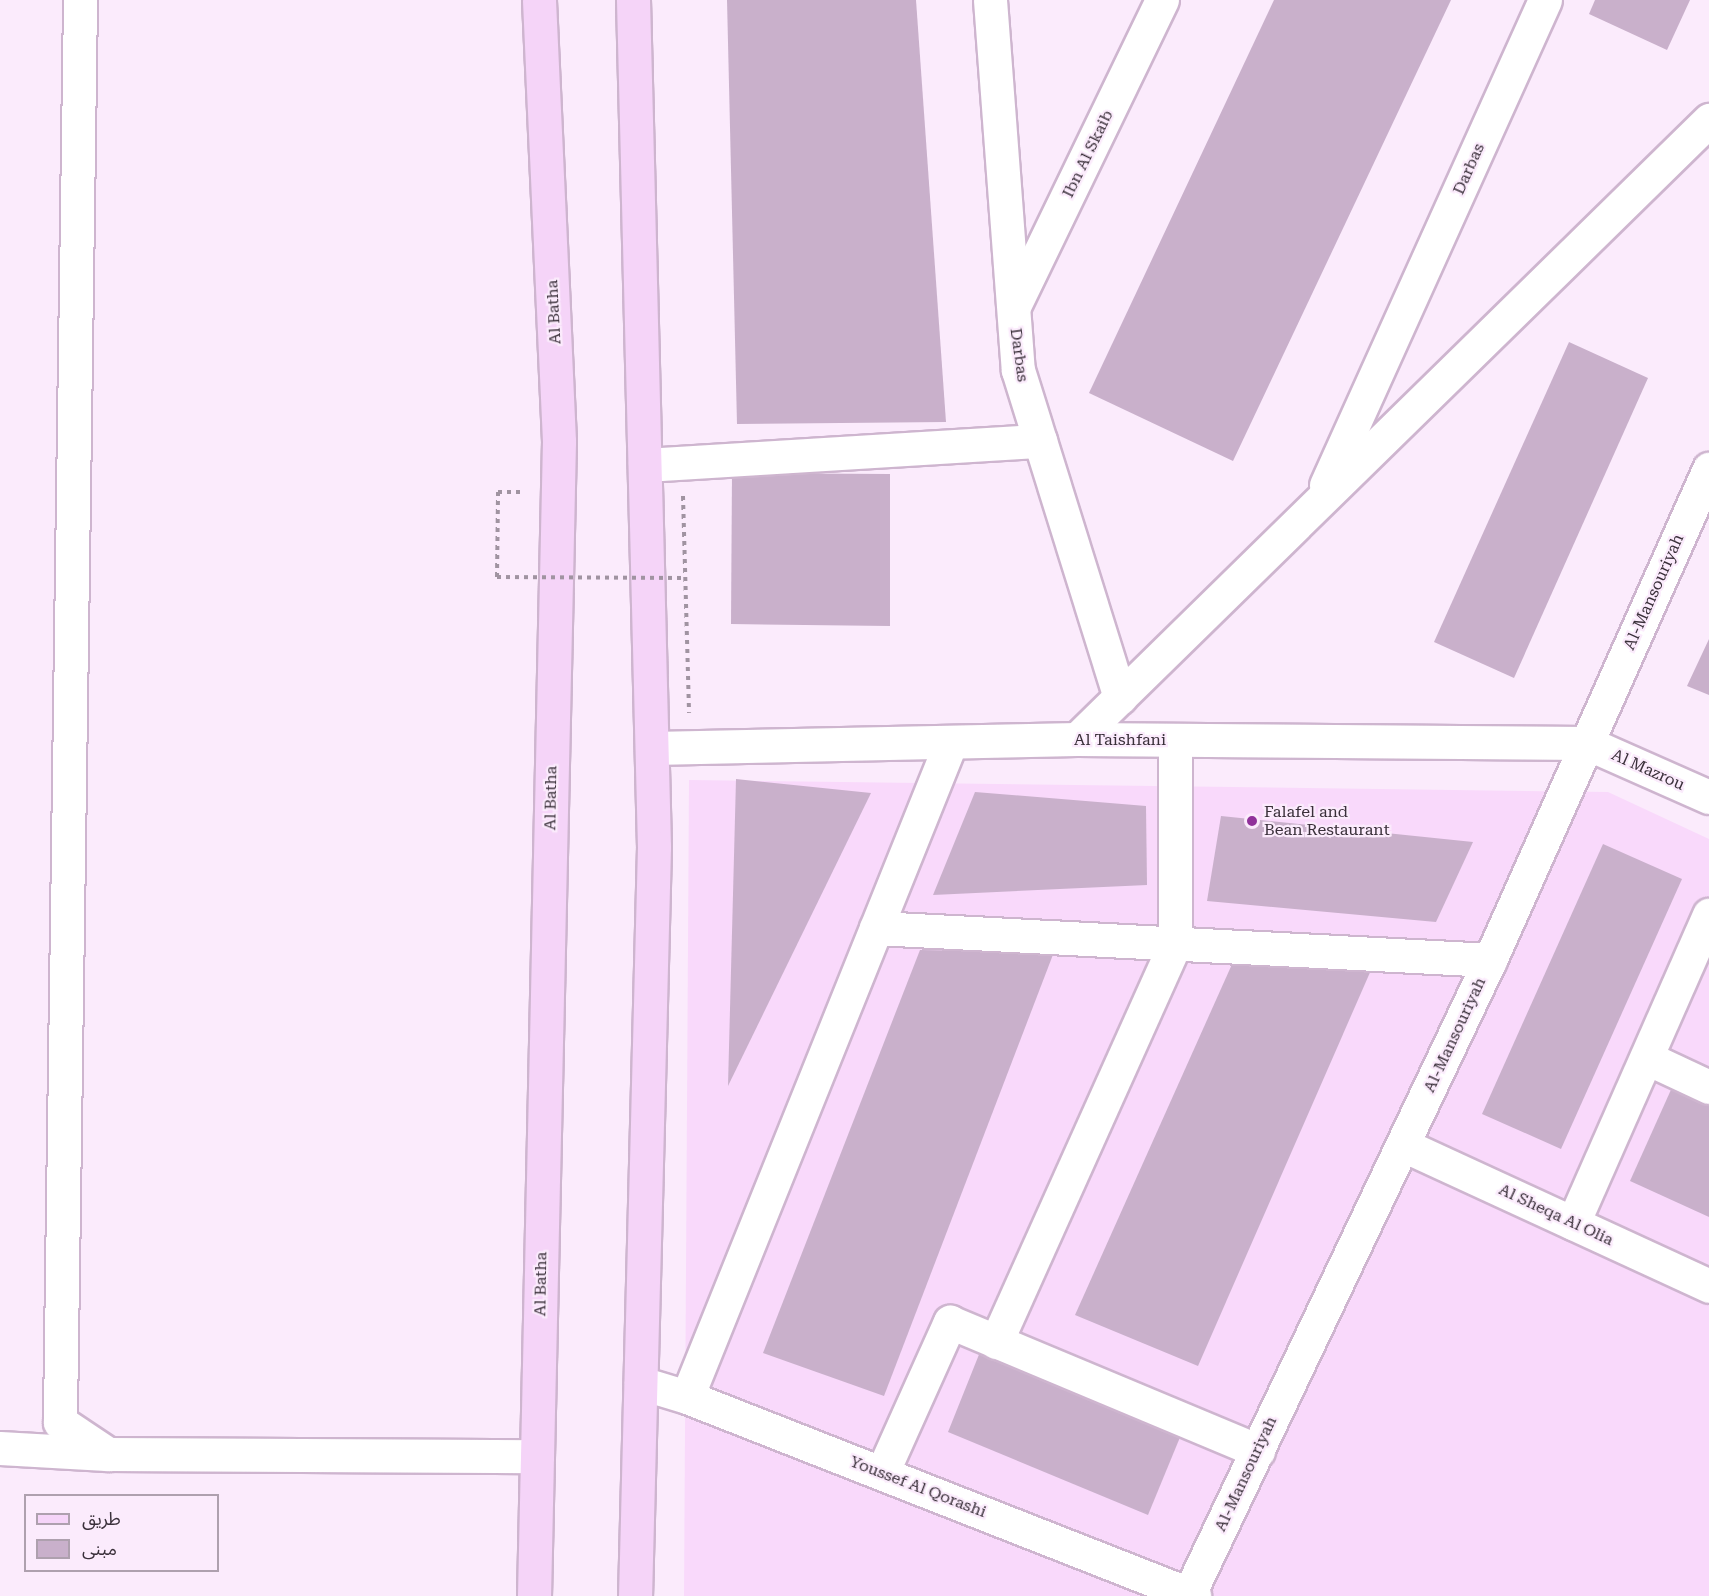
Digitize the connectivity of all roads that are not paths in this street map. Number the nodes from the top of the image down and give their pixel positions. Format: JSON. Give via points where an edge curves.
{"nodes":[{"id":1,"x":80,"y":0,"type":"edge"},
{"id":2,"x":539,"y":0,"type":"edge"},
{"id":3,"x":633,"y":0,"type":"edge"},
{"id":4,"x":990,"y":0,"type":"edge"},
{"id":5,"x":1162,"y":0,"type":"edge"},
{"id":6,"x":1545,"y":0,"type":"edge"},
{"id":7,"x":1709,"y":120,"type":"edge"},
{"id":8,"x":1013,"y":308,"type":"junction"},
{"id":9,"x":1040,"y":441,"type":"junction"},
{"id":10,"x":645,"y":465,"type":"junction"},
{"id":11,"x":1709,"y":469,"type":"edge"},
{"id":12,"x":1318,"y":502,"type":"junction"},
{"id":13,"x":1120,"y":697,"type":"junction"},
{"id":14,"x":1077,"y":739,"type":"junction"},
{"id":15,"x":1175,"y":740,"type":"junction"},
{"id":16,"x":951,"y":742,"type":"junction"},
{"id":17,"x":1587,"y":743,"type":"junction"},
{"id":18,"x":652,"y":748,"type":"junction"},
{"id":19,"x":1709,"y":797,"type":"edge"},
{"id":20,"x":1709,"y":915,"type":"edge"},
{"id":21,"x":876,"y":928,"type":"junction"},
{"id":22,"x":1175,"y":944,"type":"junction"},
{"id":23,"x":1490,"y":960,"type":"junction"},
{"id":24,"x":1647,"y":1058,"type":"junction"},
{"id":25,"x":1709,"y":1088,"type":"edge"},
{"id":26,"x":1403,"y":1145,"type":"junction"},
{"id":27,"x":1573,"y":1223,"type":"junction"},
{"id":28,"x":1709,"y":1286,"type":"edge"},
{"id":29,"x":996,"y":1342,"type":"junction"},
{"id":30,"x":641,"y":1383,"type":"junction"},
{"id":31,"x":687,"y":1397,"type":"junction"},
{"id":32,"x":0,"y":1448,"type":"edge"},
{"id":33,"x":1258,"y":1451,"type":"junction"},
{"id":34,"x":108,"y":1454,"type":"junction"},
{"id":35,"x":537,"y":1455,"type":"junction"},
{"id":36,"x":882,"y":1473,"type":"junction"},
{"id":37,"x":1190,"y":1595,"type":"edge"},
{"id":38,"x":534,"y":1596,"type":"edge"},
{"id":39,"x":635,"y":1596,"type":"edge"}],
"edges":[{"from":1,"to":34,"type":"street","via":[[60,1422]]},
{"from":2,"to":35,"type":"main road","name":"Al Batha","via":[[560,441]]},
{"from":3,"to":10,"type":"main road"},
{"from":4,"to":8,"type":"street","name":"Darbas"},
{"from":5,"to":8,"type":"street","name":"Ibn Al Skaib"},
{"from":6,"to":12,"type":"street","name":"Darbas"},
{"from":7,"to":12,"type":"street"},
{"from":8,"to":9,"type":"street","name":"Darbas","via":[[1018,370]]},
{"from":9,"to":10,"type":"street"},
{"from":9,"to":13,"type":"street","name":"Darbas"},
{"from":10,"to":18,"type":"main road"},
{"from":11,"to":17,"type":"street","name":"Al-Mansouriyah"},
{"from":12,"to":13,"type":"street"},
{"from":13,"to":14,"type":"street"},
{"from":14,"to":15,"type":"street","name":"Al Taishfani"},
{"from":14,"to":16,"type":"street","name":"Al Taishfani"},
{"from":15,"to":17,"type":"street","name":"Al Taishfani"},
{"from":15,"to":22,"type":"street"},
{"from":16,"to":18,"type":"street","name":"Al Taishfani"},
{"from":16,"to":21,"type":"street"},
{"from":17,"to":19,"type":"street","name":"Al Mazrou"},
{"from":17,"to":23,"type":"street","name":"Al-Mansouriyah"},
{"from":18,"to":30,"type":"main road","via":[[654,847]]},
{"from":20,"to":24,"type":"street"},
{"from":21,"to":22,"type":"street"},
{"from":21,"to":31,"type":"street"},
{"from":22,"to":23,"type":"street"},
{"from":22,"to":29,"type":"street"},
{"from":23,"to":26,"type":"street","name":"Al-Mansouriyah"},
{"from":24,"to":25,"type":"street"},
{"from":24,"to":27,"type":"street"},
{"from":26,"to":27,"type":"street","name":"Al Sheqa Al Olia"},
{"from":26,"to":33,"type":"street","name":"Al-Mansouriyah"},
{"from":27,"to":28,"type":"street","name":"Al Sheqa Al Olia"},
{"from":29,"to":33,"type":"street"},
{"from":29,"to":36,"type":"street","via":[[950,1322]]},
{"from":30,"to":31,"type":"street","name":"Youssef Al Qorashi"},
{"from":30,"to":39,"type":"main road"},
{"from":31,"to":36,"type":"street","name":"Youssef Al Qorashi"},
{"from":32,"to":34,"type":"street"},
{"from":33,"to":37,"type":"street","name":"Al-Mansouriyah"},
{"from":34,"to":35,"type":"street"},
{"from":35,"to":38,"type":"main road","name":"Al Batha"},
{"from":36,"to":37,"type":"street","name":"Youssef Al Qorashi"}]}
